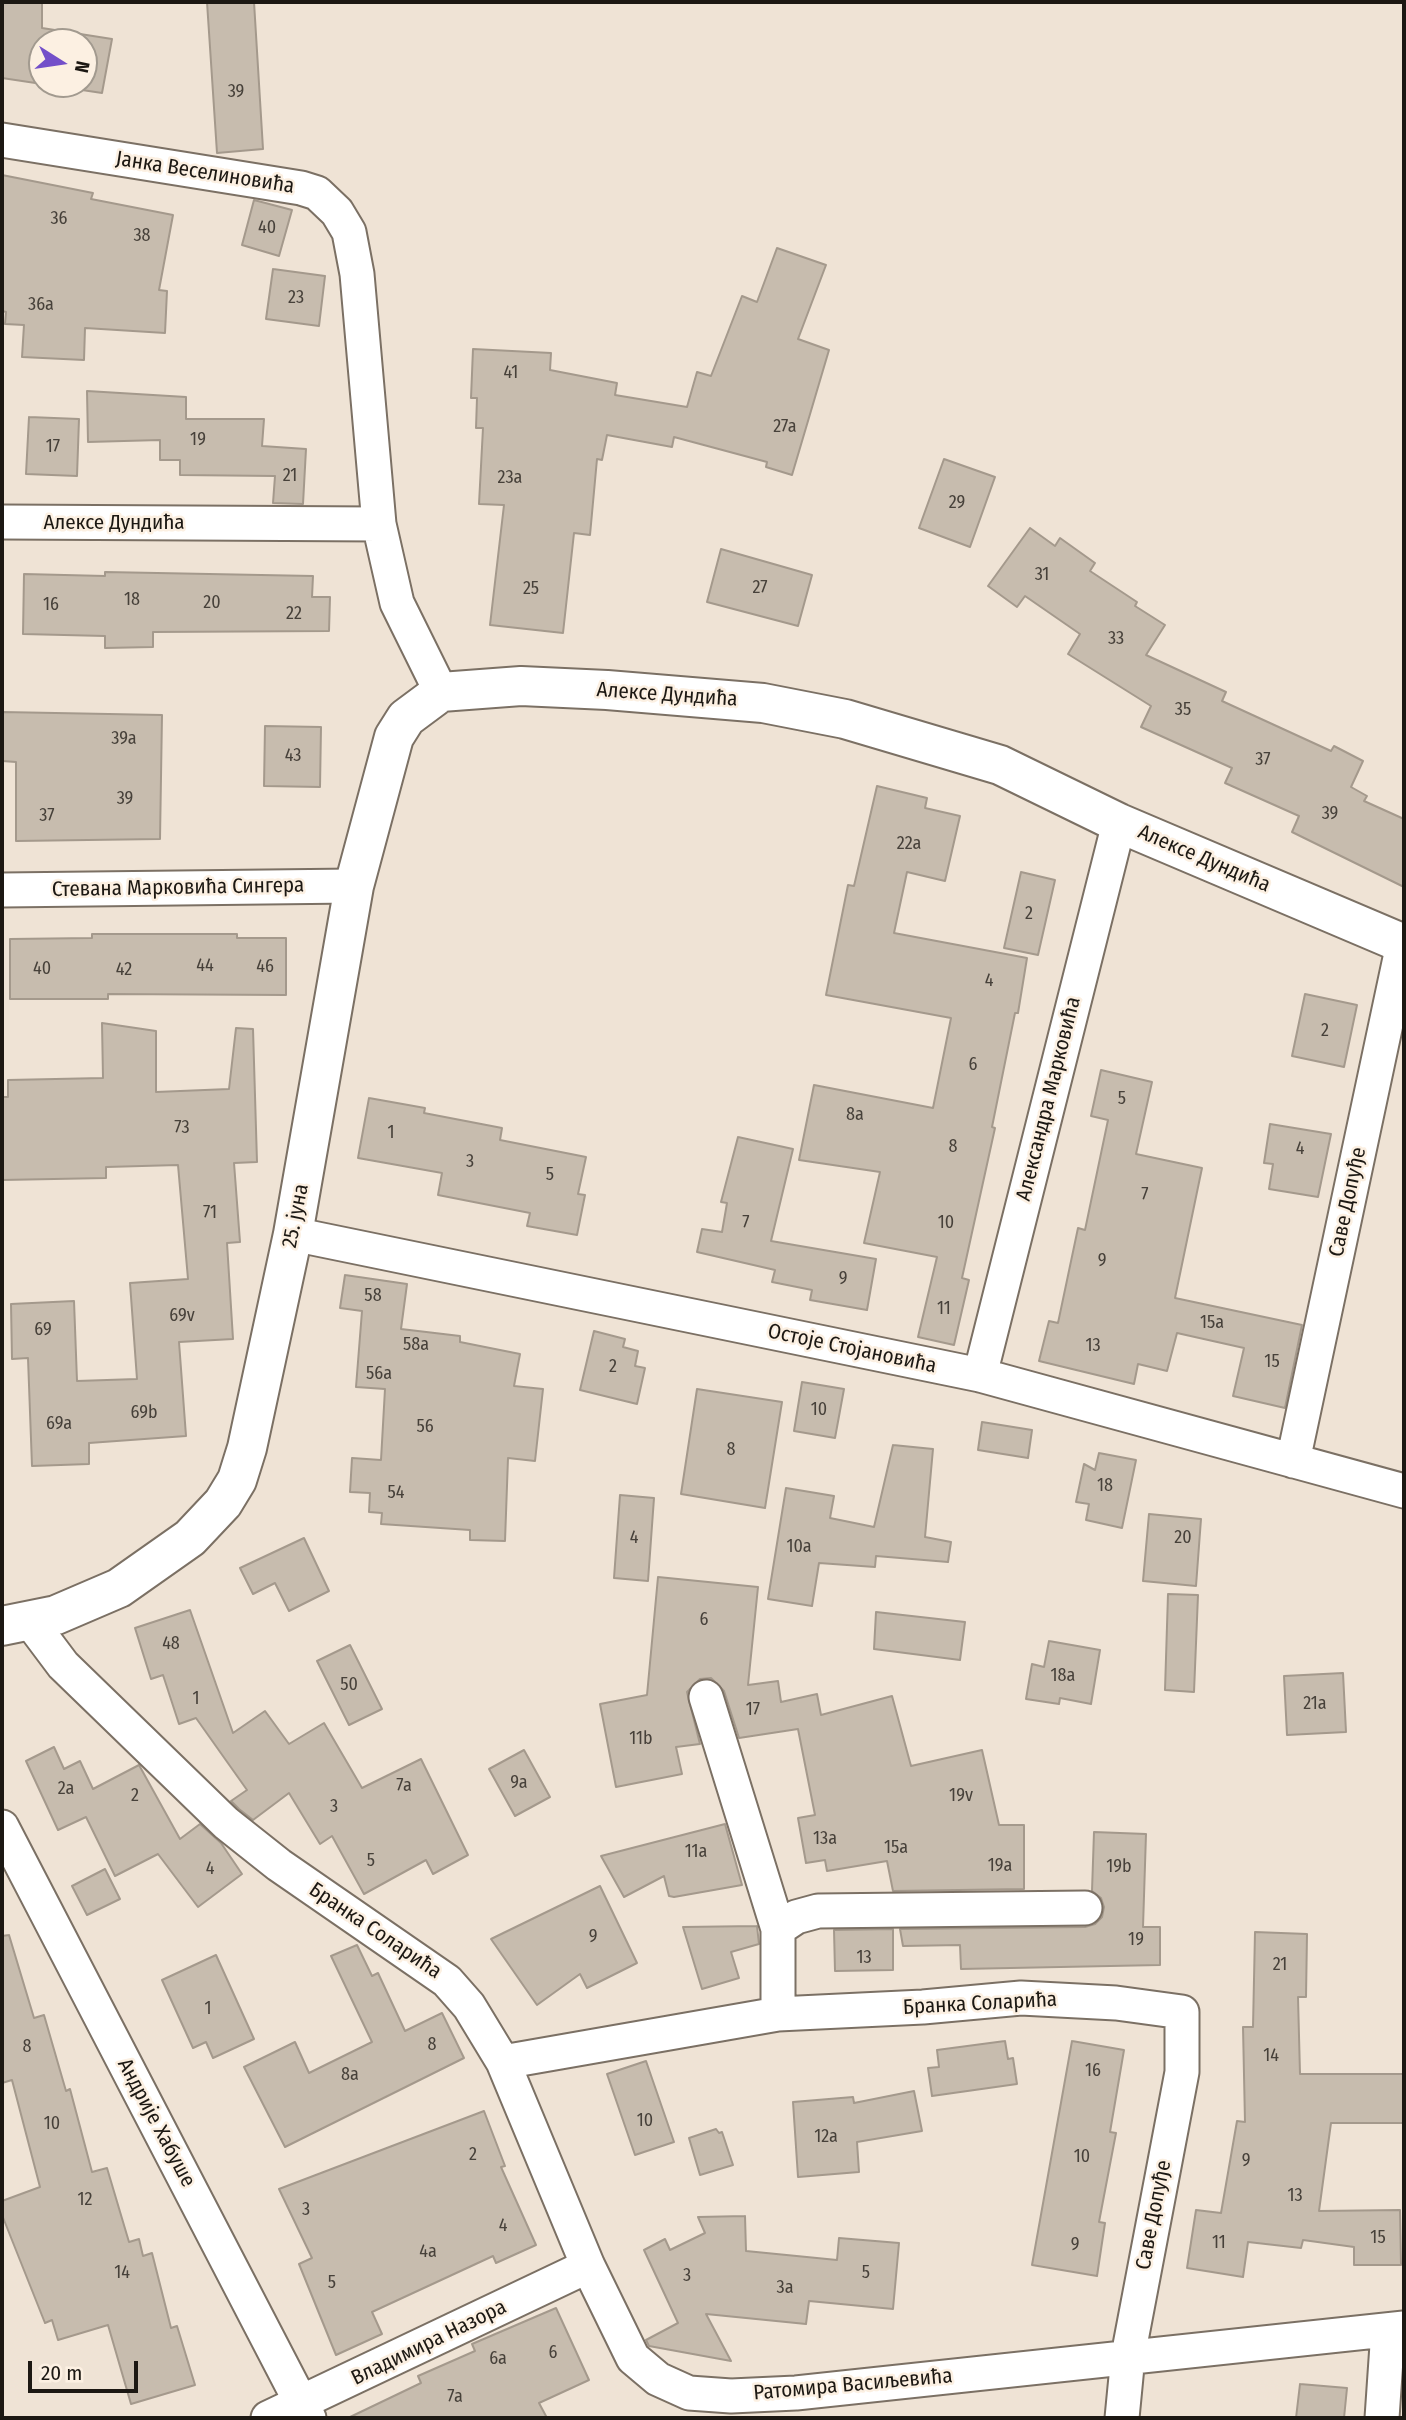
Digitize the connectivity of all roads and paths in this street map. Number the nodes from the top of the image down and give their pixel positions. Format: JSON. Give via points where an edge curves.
{"nodes":[{"id":1,"x":2,"y":140,"type":"edge"},
{"id":2,"x":2,"y":522,"type":"edge"},
{"id":3,"x":379,"y":524,"type":"junction"},
{"id":4,"x":441,"y":692,"type":"junction"},
{"id":5,"x":1119,"y":823,"type":"junction"},
{"id":6,"x":354,"y":886,"type":"junction"},
{"id":7,"x":2,"y":890,"type":"edge"},
{"id":8,"x":1404,"y":944,"type":"edge"},
{"id":9,"x":293,"y":1234,"type":"junction"},
{"id":10,"x":980,"y":1375,"type":"junction"},
{"id":11,"x":1293,"y":1461,"type":"junction"},
{"id":12,"x":1404,"y":1491,"type":"edge"},
{"id":13,"x":16,"y":1623,"type":"edge"},
{"id":14,"x":706,"y":1697,"type":"dead end"},
{"id":15,"x":2,"y":1827,"type":"edge"},
{"id":16,"x":1085,"y":1908,"type":"dead end"},
{"id":17,"x":778,"y":1929,"type":"junction"},
{"id":18,"x":1182,"y":2012,"type":"joint"},
{"id":19,"x":778,"y":2014,"type":"junction"},
{"id":20,"x":503,"y":2062,"type":"junction"},
{"id":21,"x":588,"y":2266,"type":"junction"},
{"id":22,"x":1396,"y":2329,"type":"edge"},
{"id":23,"x":1128,"y":2356,"type":"junction"},
{"id":24,"x":306,"y":2411,"type":"edge"},
{"id":25,"x":268,"y":2418,"type":"edge"},
{"id":26,"x":1122,"y":2418,"type":"edge"},
{"id":27,"x":1382,"y":2418,"type":"edge"}],
"edges":[{"from":1,"to":3,"type":"street","name":"Јанка Веселиновића","via":[[301,188],[317,193],[337,212],[349,232],[357,274]]},
{"from":2,"to":3,"type":"street","name":"Алексе Дундића"},
{"from":3,"to":4,"type":"street","via":[[397,603]]},
{"from":4,"to":5,"type":"street","name":"Алексе Дундића","via":[[521,686],[763,703],[845,719],[1000,765]]},
{"from":4,"to":6,"type":"street","name":"25. јуна","via":[[406,718],[394,737]]},
{"from":5,"to":8,"type":"street","name":"Алексе Дундића"},
{"from":5,"to":10,"type":"street","name":"Александра Марковића"},
{"from":6,"to":7,"type":"street","name":"Стевана Марковића Сингера"},
{"from":6,"to":9,"type":"street","name":"25. јуна"},
{"from":8,"to":11,"type":"street","name":"Саве Допуђе"},
{"from":9,"to":10,"type":"street","name":"Остоје Стојановића"},
{"from":9,"to":13,"type":"street","name":"25. јуна","via":[[247,1448],[237,1480],[223,1503],[190,1538],[119,1588],[81,1606]]},
{"from":10,"to":11,"type":"street","name":"Остоје Стојановића"},
{"from":11,"to":12,"type":"street","name":"Остоје Стојановића"},
{"from":13,"to":20,"type":"street","name":"Бранка Соларића","via":[[226,1823],[279,1866],[447,1981],[470,2006]]},
{"from":14,"to":17,"type":"street"},
{"from":15,"to":24,"type":"street","name":"Андрије Хабуше"},
{"from":16,"to":17,"type":"street","via":[[818,1911],[796,1917]]},
{"from":17,"to":19,"type":"street"},
{"from":18,"to":19,"type":"street","name":"Бранка Соларића","via":[[1021,1998]]},
{"from":18,"to":23,"type":"street","name":"Саве Допуђе","via":[[1182,2071]]},
{"from":19,"to":20,"type":"street","name":"Бранка Соларића"},
{"from":20,"to":21,"type":"street","name":"Ратомира Васиљевића"},
{"from":21,"to":23,"type":"street","name":"Ратомира Васиљевића","via":[[632,2358],[658,2379],[689,2393],[796,2393]]},
{"from":21,"to":24,"type":"street","name":"Владимира Назора"},
{"from":22,"to":23,"type":"street","name":"Ратомира Васиљевића"},
{"from":22,"to":27,"type":"street"},
{"from":23,"to":26,"type":"street","name":"Саве Допуђе"},
{"from":24,"to":25,"type":"street","name":"Владимира Назора"}]}
